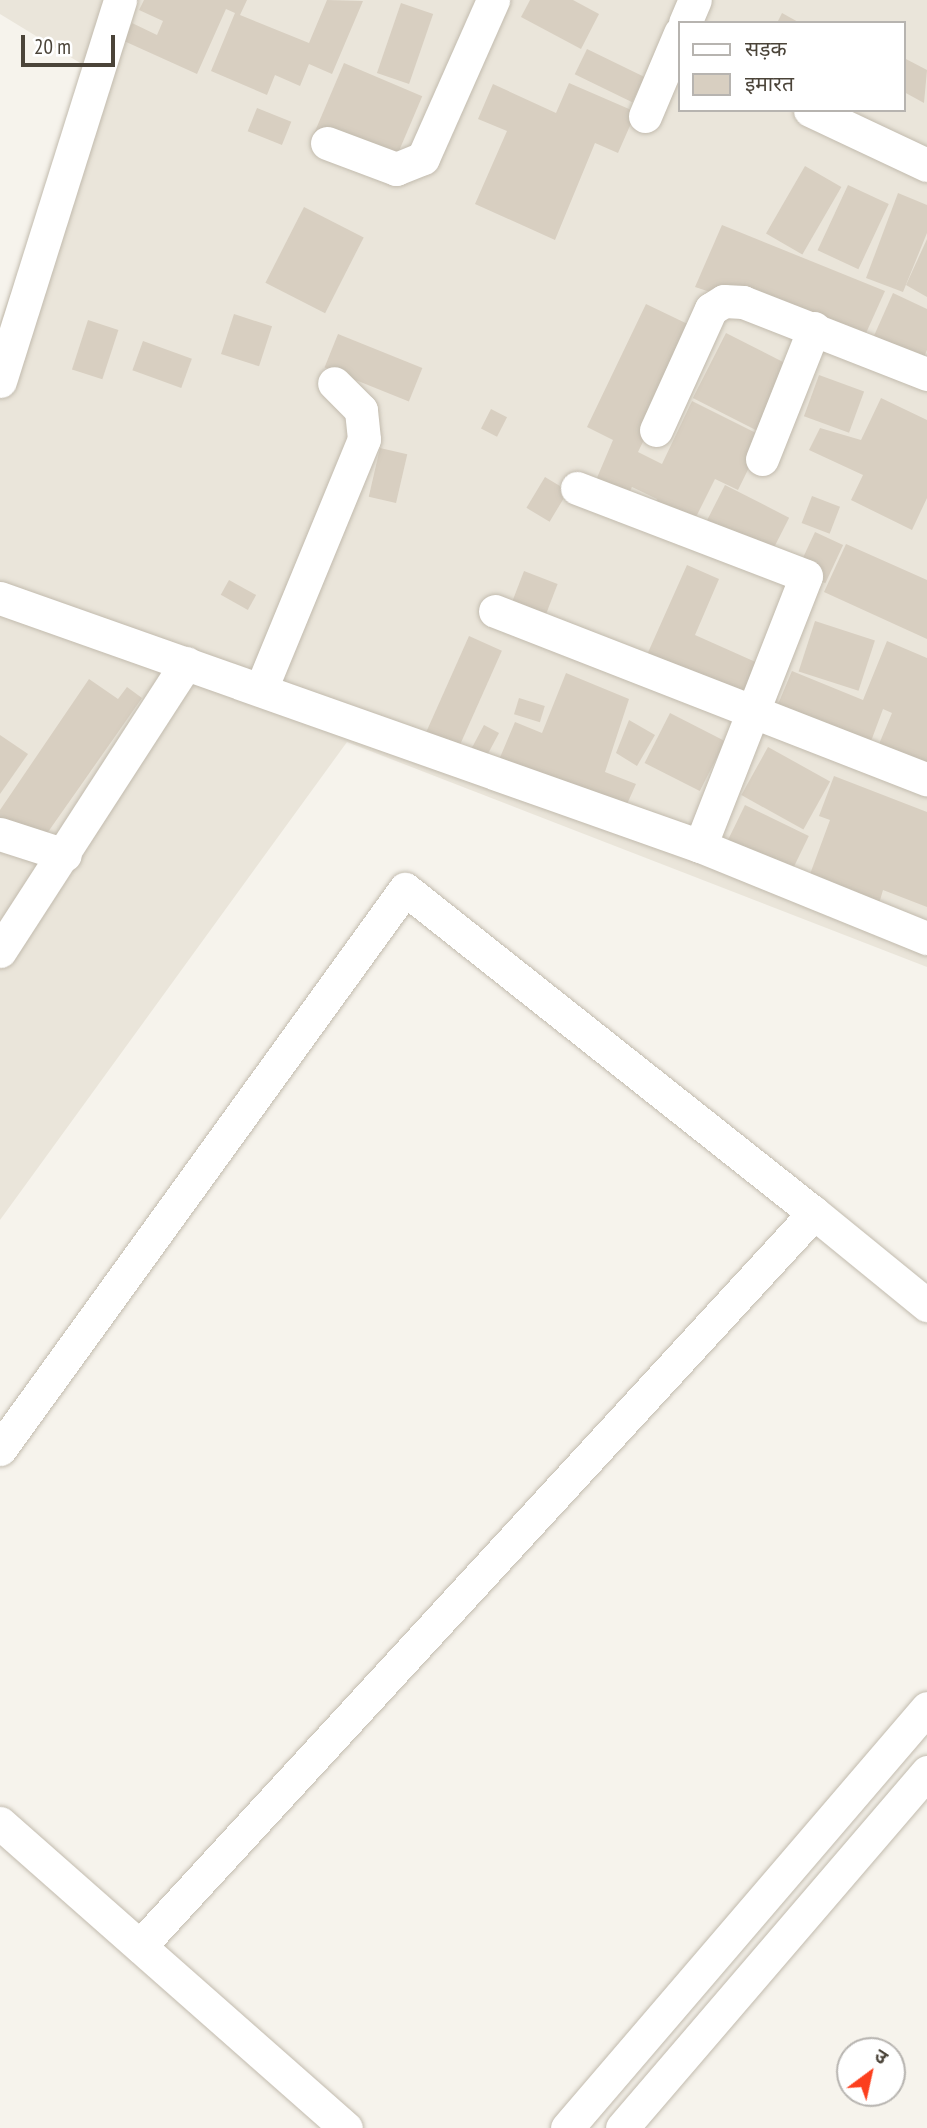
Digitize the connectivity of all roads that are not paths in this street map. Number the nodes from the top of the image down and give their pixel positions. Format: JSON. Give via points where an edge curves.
{"nodes":[{"id":1,"x":120,"y":0,"type":"edge"},
{"id":2,"x":493,"y":0,"type":"edge"},
{"id":3,"x":695,"y":0,"type":"edge"},
{"id":4,"x":687,"y":21,"type":"edge"},
{"id":5,"x":678,"y":43,"type":"edge"},
{"id":6,"x":814,"y":112,"type":"edge"},
{"id":7,"x":645,"y":116,"type":"dead end"},
{"id":8,"x":327,"y":143,"type":"dead end"},
{"id":9,"x":927,"y":165,"type":"edge"},
{"id":10,"x":814,"y":328,"type":"junction"},
{"id":11,"x":927,"y":374,"type":"edge"},
{"id":12,"x":0,"y":381,"type":"edge"},
{"id":13,"x":334,"y":383,"type":"dead end"},
{"id":14,"x":656,"y":430,"type":"dead end"},
{"id":15,"x":762,"y":459,"type":"dead end"},
{"id":16,"x":577,"y":488,"type":"dead end"},
{"id":17,"x":0,"y":598,"type":"edge"},
{"id":18,"x":495,"y":611,"type":"dead end"},
{"id":19,"x":186,"y":663,"type":"junction"},
{"id":20,"x":261,"y":689,"type":"junction"},
{"id":21,"x":751,"y":715,"type":"junction"},
{"id":22,"x":927,"y":779,"type":"edge"},
{"id":23,"x":0,"y":834,"type":"edge"},
{"id":24,"x":700,"y":846,"type":"junction"},
{"id":25,"x":65,"y":855,"type":"junction"},
{"id":26,"x":927,"y":938,"type":"edge"},
{"id":27,"x":0,"y":951,"type":"edge"},
{"id":28,"x":814,"y":1213,"type":"junction"},
{"id":29,"x":927,"y":1305,"type":"edge"},
{"id":30,"x":0,"y":1449,"type":"edge"},
{"id":31,"x":927,"y":1708,"type":"edge"},
{"id":32,"x":927,"y":1772,"type":"edge"},
{"id":33,"x":0,"y":1823,"type":"edge"},
{"id":34,"x":140,"y":1946,"type":"junction"},
{"id":35,"x":346,"y":2128,"type":"edge"},
{"id":36,"x":567,"y":2128,"type":"edge"},
{"id":37,"x":622,"y":2128,"type":"edge"}],
"edges":[{"from":1,"to":12,"type":"street"},
{"from":2,"to":8,"type":"street","via":[[423,158],[396,169]]},
{"from":3,"to":4,"type":"street"},
{"from":5,"to":7,"type":"street"},
{"from":6,"to":9,"type":"street"},
{"from":10,"to":11,"type":"street"},
{"from":10,"to":14,"type":"street","via":[[724,300],[710,309]]},
{"from":10,"to":15,"type":"street"},
{"from":13,"to":20,"type":"street","via":[[361,410],[364,439]]},
{"from":16,"to":21,"type":"street","via":[[806,576]]},
{"from":17,"to":19,"type":"street"},
{"from":18,"to":21,"type":"street"},
{"from":19,"to":20,"type":"street"},
{"from":19,"to":25,"type":"street"},
{"from":20,"to":24,"type":"street"},
{"from":21,"to":22,"type":"street"},
{"from":21,"to":24,"type":"street"},
{"from":23,"to":25,"type":"street"},
{"from":24,"to":26,"type":"street"},
{"from":25,"to":27,"type":"street"},
{"from":28,"to":29,"type":"street"},
{"from":28,"to":30,"type":"street","via":[[405,889]]},
{"from":28,"to":34,"type":"street"},
{"from":31,"to":36,"type":"street"},
{"from":32,"to":37,"type":"street"},
{"from":33,"to":34,"type":"street"},
{"from":34,"to":35,"type":"street"}]}
